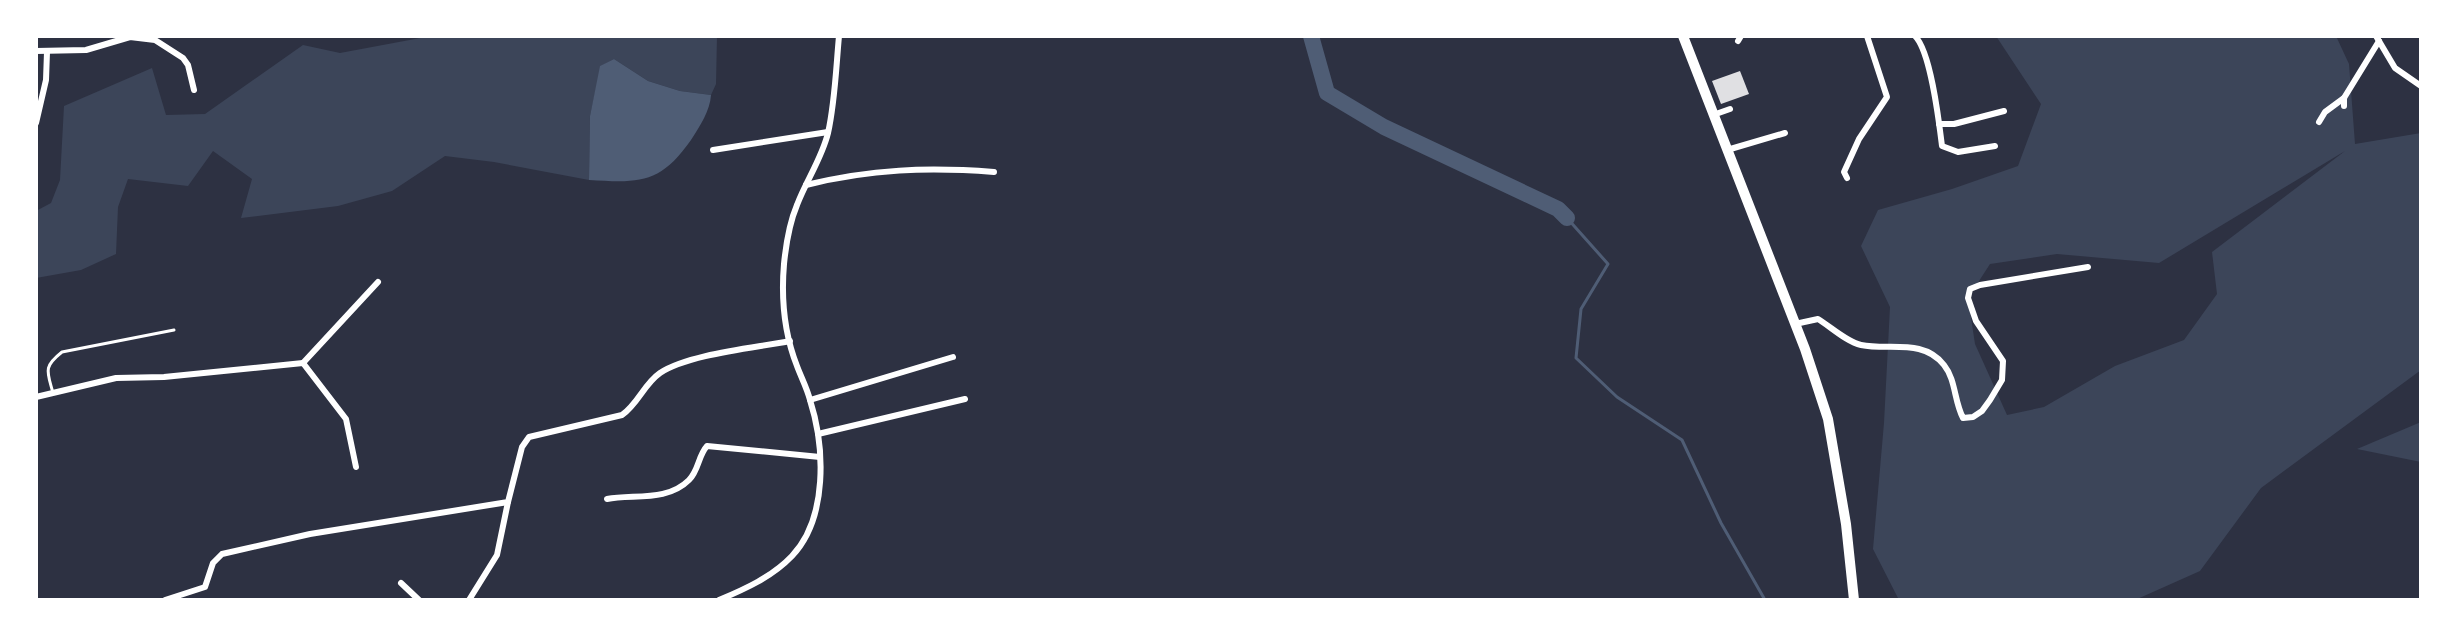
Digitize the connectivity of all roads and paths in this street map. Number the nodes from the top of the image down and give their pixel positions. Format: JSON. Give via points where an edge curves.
{"nodes":[{"id":1,"x":839,"y":36,"type":"edge"},
{"id":2,"x":1683,"y":36,"type":"edge"},
{"id":3,"x":1867,"y":36,"type":"edge"},
{"id":4,"x":1915,"y":36,"type":"edge"},
{"id":5,"x":2378,"y":39,"type":"edge"},
{"id":6,"x":36,"y":51,"type":"edge"},
{"id":7,"x":47,"y":52,"type":"junction"},
{"id":8,"x":2421,"y":86,"type":"edge"},
{"id":9,"x":194,"y":90,"type":"dead end"},
{"id":10,"x":1730,"y":109,"type":"dead end"},
{"id":11,"x":2004,"y":111,"type":"dead end"},
{"id":12,"x":1713,"y":115,"type":"junction"},
{"id":13,"x":2319,"y":122,"type":"dead end"},
{"id":14,"x":36,"y":123,"type":"edge"},
{"id":15,"x":1939,"y":124,"type":"junction"},
{"id":16,"x":828,"y":132,"type":"junction"},
{"id":17,"x":1785,"y":133,"type":"dead end"},
{"id":18,"x":1995,"y":146,"type":"dead end"},
{"id":19,"x":713,"y":150,"type":"dead end"},
{"id":20,"x":1727,"y":150,"type":"junction"},
{"id":21,"x":994,"y":172,"type":"dead end"},
{"id":22,"x":1847,"y":178,"type":"dead end"},
{"id":23,"x":806,"y":185,"type":"junction"},
{"id":24,"x":2088,"y":267,"type":"dead end"},
{"id":25,"x":378,"y":282,"type":"dead end"},
{"id":26,"x":1795,"y":324,"type":"junction"},
{"id":27,"x":174,"y":330,"type":"dead end"},
{"id":28,"x":790,"y":341,"type":"junction"},
{"id":29,"x":953,"y":357,"type":"dead end"},
{"id":30,"x":303,"y":363,"type":"junction"},
{"id":31,"x":53,"y":393,"type":"junction"},
{"id":32,"x":36,"y":397,"type":"edge"},
{"id":33,"x":965,"y":399,"type":"dead end"},
{"id":34,"x":810,"y":400,"type":"junction"},
{"id":35,"x":818,"y":434,"type":"junction"},
{"id":36,"x":820,"y":457,"type":"junction"},
{"id":37,"x":356,"y":467,"type":"dead end"},
{"id":38,"x":607,"y":499,"type":"dead end"},
{"id":39,"x":508,"y":502,"type":"junction"},
{"id":40,"x":401,"y":583,"type":"dead end"},
{"id":41,"x":165,"y":600,"type":"edge"},
{"id":42,"x":419,"y":600,"type":"edge"},
{"id":43,"x":469,"y":600,"type":"edge"},
{"id":44,"x":719,"y":600,"type":"edge"},
{"id":45,"x":1854,"y":600,"type":"edge"}],
"edges":[{"from":1,"to":16,"type":"street"},
{"from":2,"to":12,"type":"highway"},
{"from":3,"to":22,"type":"street","via":[[1887,97],[1859,139],[1844,172]]},
{"from":4,"to":15,"type":"street","via":[[1923,44]]},
{"from":5,"to":8,"type":"street","via":[[2395,68]]},
{"from":5,"to":13,"type":"street","via":[[2344,102],[2325,112]]},
{"from":6,"to":7,"type":"street"},
{"from":7,"to":9,"type":"street","via":[[86,50],[130,37],[155,40],[183,58]]},
{"from":7,"to":14,"type":"street"},
{"from":10,"to":12,"type":"street"},
{"from":11,"to":15,"type":"street"},
{"from":12,"to":20,"type":"highway"},
{"from":15,"to":18,"type":"street","via":[[1942,146],[1949,150]]},
{"from":16,"to":19,"type":"street"},
{"from":16,"to":23,"type":"street"},
{"from":17,"to":20,"type":"street"},
{"from":20,"to":26,"type":"highway"},
{"from":21,"to":23,"type":"street","via":[[932,167],[847,175]]},
{"from":23,"to":28,"type":"street","via":[[789,231],[784,264],[783,310]]},
{"from":24,"to":26,"type":"street","via":[[1970,289],[1976,321],[2003,361],[2002,380],[1973,417],[1963,418],[1943,364],[1927,351],[1859,345],[1818,319]]},
{"from":25,"to":30,"type":"street"},
{"from":26,"to":45,"type":"highway","via":[[1828,419]]},
{"from":27,"to":31,"type":"lane","via":[[62,352],[47,368]]},
{"from":28,"to":34,"type":"street"},
{"from":28,"to":39,"type":"street","via":[[673,366],[648,383],[622,415],[529,437]]},
{"from":29,"to":34,"type":"street"},
{"from":30,"to":31,"type":"street","via":[[116,378]]},
{"from":30,"to":37,"type":"street","via":[[346,419]]},
{"from":31,"to":32,"type":"street"},
{"from":33,"to":35,"type":"street"},
{"from":34,"to":35,"type":"street"},
{"from":35,"to":36,"type":"street"},
{"from":36,"to":38,"type":"street","via":[[707,446],[694,474],[679,488],[645,498]]},
{"from":36,"to":44,"type":"street","via":[[818,493],[803,542],[766,577]]},
{"from":39,"to":41,"type":"street","via":[[222,554],[205,587]]},
{"from":39,"to":43,"type":"street","via":[[497,555]]},
{"from":40,"to":42,"type":"street"}]}
